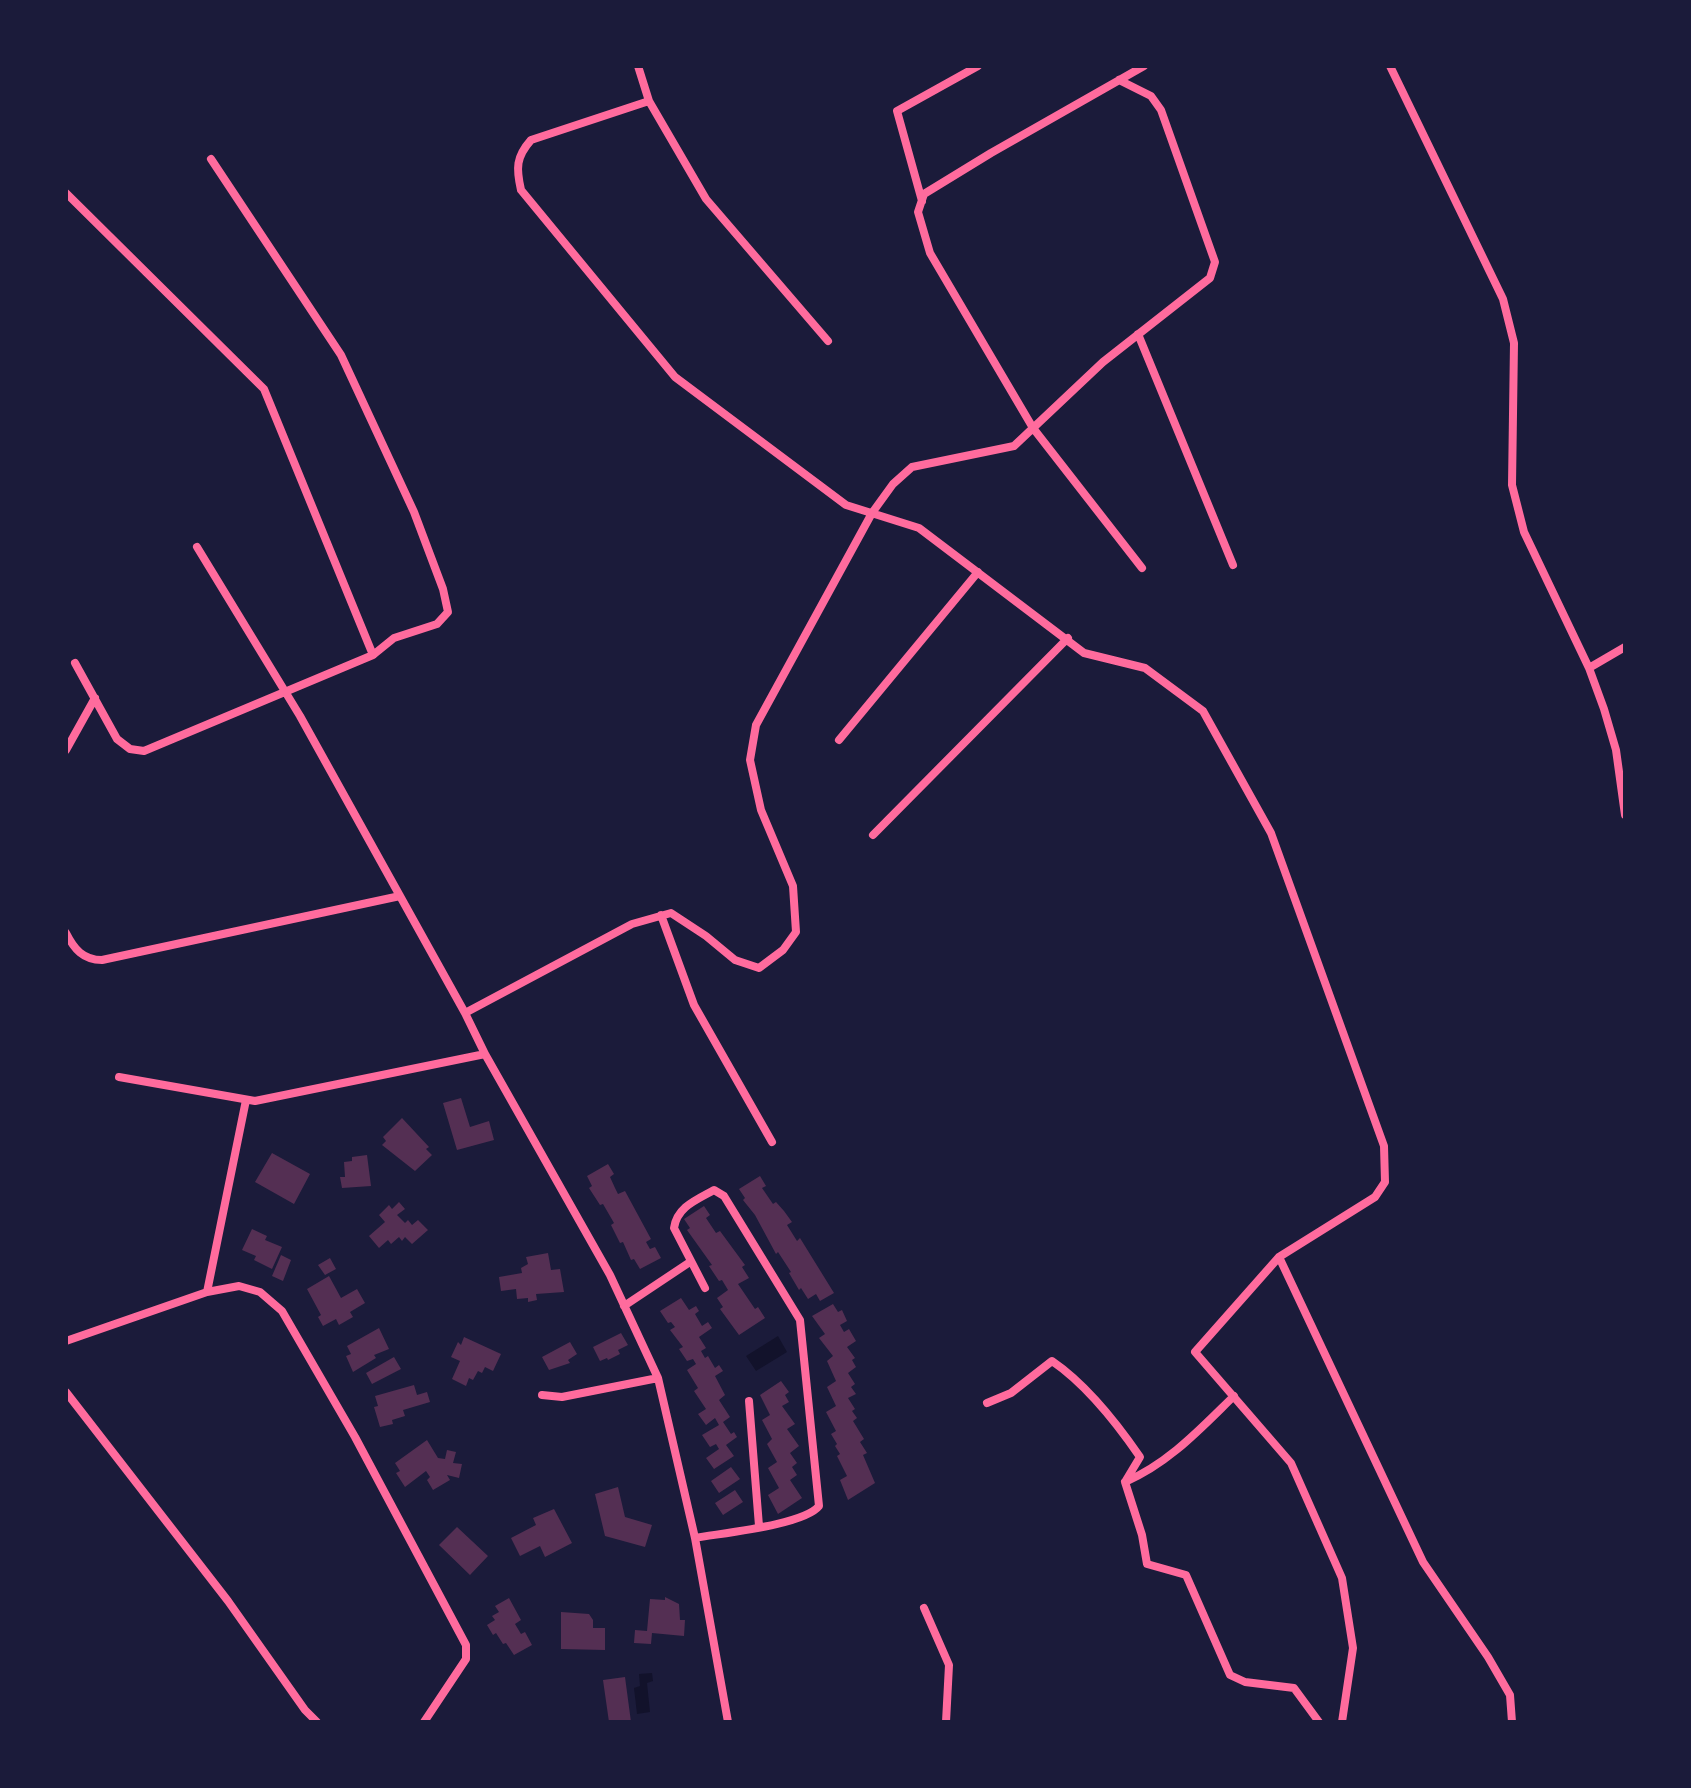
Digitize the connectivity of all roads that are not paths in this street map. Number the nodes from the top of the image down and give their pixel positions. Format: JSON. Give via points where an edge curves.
{"nodes":[{"id":1,"x":638,"y":66,"type":"edge"},
{"id":2,"x":978,"y":66,"type":"edge"},
{"id":3,"x":1144,"y":66,"type":"edge"},
{"id":4,"x":1390,"y":66,"type":"edge"},
{"id":5,"x":1119,"y":80,"type":"junction"},
{"id":6,"x":649,"y":101,"type":"junction"},
{"id":7,"x":211,"y":159,"type":"dead end"},
{"id":8,"x":66,"y":193,"type":"edge"},
{"id":9,"x":922,"y":202,"type":"junction"},
{"id":10,"x":1138,"y":334,"type":"junction"},
{"id":11,"x":828,"y":341,"type":"dead end"},
{"id":12,"x":1033,"y":428,"type":"junction"},
{"id":13,"x":872,"y":513,"type":"junction"},
{"id":14,"x":197,"y":547,"type":"dead end"},
{"id":15,"x":1233,"y":565,"type":"dead end"},
{"id":16,"x":1142,"y":568,"type":"dead end"},
{"id":17,"x":978,"y":572,"type":"junction"},
{"id":18,"x":1068,"y":638,"type":"junction"},
{"id":19,"x":1625,"y":647,"type":"edge"},
{"id":20,"x":373,"y":655,"type":"junction"},
{"id":21,"x":75,"y":663,"type":"dead end"},
{"id":22,"x":1589,"y":668,"type":"junction"},
{"id":23,"x":286,"y":693,"type":"junction"},
{"id":24,"x":95,"y":698,"type":"junction"},
{"id":25,"x":839,"y":740,"type":"dead end"},
{"id":26,"x":66,"y":750,"type":"edge"},
{"id":27,"x":1625,"y":815,"type":"edge"},
{"id":28,"x":873,"y":835,"type":"dead end"},
{"id":29,"x":400,"y":896,"type":"junction"},
{"id":30,"x":661,"y":915,"type":"junction"},
{"id":31,"x":66,"y":933,"type":"edge"},
{"id":32,"x":465,"y":1013,"type":"junction"},
{"id":33,"x":485,"y":1054,"type":"junction"},
{"id":34,"x":119,"y":1077,"type":"dead end"},
{"id":35,"x":246,"y":1100,"type":"junction"},
{"id":36,"x":772,"y":1142,"type":"dead end"},
{"id":37,"x":1279,"y":1257,"type":"junction"},
{"id":38,"x":690,"y":1262,"type":"junction"},
{"id":39,"x":705,"y":1288,"type":"dead end"},
{"id":40,"x":207,"y":1292,"type":"junction"},
{"id":41,"x":624,"y":1306,"type":"junction"},
{"id":42,"x":66,"y":1341,"type":"edge"},
{"id":43,"x":658,"y":1378,"type":"junction"},
{"id":44,"x":66,"y":1392,"type":"edge"},
{"id":45,"x":542,"y":1395,"type":"dead end"},
{"id":46,"x":1234,"y":1396,"type":"junction"},
{"id":47,"x":749,"y":1401,"type":"dead end"},
{"id":48,"x":987,"y":1403,"type":"dead end"},
{"id":49,"x":1125,"y":1482,"type":"junction"},
{"id":50,"x":759,"y":1526,"type":"junction"},
{"id":51,"x":695,"y":1538,"type":"junction"},
{"id":52,"x":924,"y":1608,"type":"dead end"},
{"id":53,"x":317,"y":1722,"type":"edge"},
{"id":54,"x":424,"y":1722,"type":"edge"},
{"id":55,"x":728,"y":1722,"type":"edge"},
{"id":56,"x":946,"y":1722,"type":"edge"},
{"id":57,"x":1319,"y":1722,"type":"edge"},
{"id":58,"x":1342,"y":1722,"type":"edge"},
{"id":59,"x":1512,"y":1722,"type":"edge"}],
"edges":[{"from":1,"to":6,"type":"street"},
{"from":2,"to":9,"type":"street","via":[[897,111]]},
{"from":3,"to":5,"type":"street"},
{"from":4,"to":22,"type":"street","via":[[1503,299],[1514,343],[1512,485],[1524,532]]},
{"from":5,"to":9,"type":"street","via":[[924,194]]},
{"from":5,"to":10,"type":"street","via":[[1151,96],[1161,110],[1215,262],[1210,278]]},
{"from":6,"to":11,"type":"street","via":[[706,199]]},
{"from":6,"to":13,"type":"street","via":[[531,140],[516,169],[521,190],[675,377],[846,505]]},
{"from":7,"to":20,"type":"street","via":[[341,355],[414,512],[443,589],[448,612],[437,624],[394,638]]},
{"from":8,"to":20,"type":"street","via":[[264,389]]},
{"from":9,"to":12,"type":"street","via":[[918,212],[930,253]]},
{"from":10,"to":12,"type":"street"},
{"from":10,"to":15,"type":"street"},
{"from":12,"to":13,"type":"street","via":[[1014,446],[912,467]]},
{"from":12,"to":16,"type":"street"},
{"from":13,"to":17,"type":"street","via":[[919,528]]},
{"from":13,"to":30,"type":"street","via":[[756,725],[750,760],[761,810],[793,886],[796,932],[759,968],[735,960],[671,913]]},
{"from":14,"to":23,"type":"street"},
{"from":17,"to":18,"type":"street"},
{"from":17,"to":25,"type":"street"},
{"from":18,"to":28,"type":"street"},
{"from":18,"to":37,"type":"street","via":[[1084,653],[1145,668],[1203,711],[1271,833],[1384,1146],[1385,1182],[1375,1197]]},
{"from":19,"to":22,"type":"street"},
{"from":20,"to":23,"type":"street"},
{"from":21,"to":24,"type":"street"},
{"from":22,"to":27,"type":"street","via":[[1616,750]]},
{"from":23,"to":24,"type":"street","via":[[144,751],[117,739]]},
{"from":23,"to":29,"type":"street"},
{"from":24,"to":26,"type":"street"},
{"from":29,"to":31,"type":"street","via":[[102,960],[89,960]]},
{"from":29,"to":32,"type":"street"},
{"from":30,"to":32,"type":"street","via":[[632,924]]},
{"from":30,"to":36,"type":"street","via":[[694,1005]]},
{"from":32,"to":33,"type":"street"},
{"from":33,"to":35,"type":"street"},
{"from":33,"to":41,"type":"street"},
{"from":34,"to":35,"type":"street"},
{"from":35,"to":40,"type":"street"},
{"from":37,"to":46,"type":"street","via":[[1195,1352]]},
{"from":37,"to":59,"type":"street","via":[[1423,1562],[1510,1695]]},
{"from":38,"to":39,"type":"street"},
{"from":38,"to":41,"type":"street"},
{"from":38,"to":50,"type":"street","via":[[674,1228],[676,1218],[714,1190],[724,1196],[800,1320],[819,1506],[813,1514]]},
{"from":40,"to":42,"type":"street"},
{"from":40,"to":54,"type":"street","via":[[239,1286],[260,1292],[282,1311],[466,1645],[466,1659]]},
{"from":41,"to":43,"type":"street"},
{"from":43,"to":45,"type":"street","via":[[562,1397]]},
{"from":43,"to":51,"type":"street"},
{"from":44,"to":53,"type":"street"},
{"from":46,"to":49,"type":"street","via":[[1151,1471]]},
{"from":46,"to":58,"type":"street","via":[[1291,1463],[1342,1578],[1353,1648]]},
{"from":47,"to":50,"type":"street"},
{"from":48,"to":49,"type":"street","via":[[1011,1393],[1052,1361],[1118,1425],[1140,1457]]},
{"from":49,"to":57,"type":"street","via":[[1147,1564],[1186,1575],[1230,1675],[1294,1688]]},
{"from":50,"to":51,"type":"street"},
{"from":51,"to":55,"type":"street"},
{"from":52,"to":56,"type":"street","via":[[949,1665]]}]}
